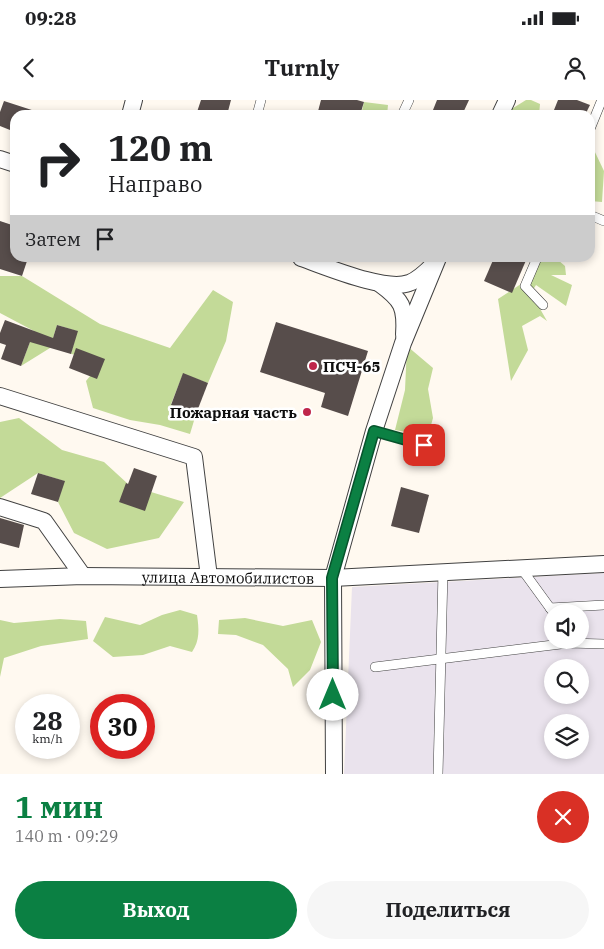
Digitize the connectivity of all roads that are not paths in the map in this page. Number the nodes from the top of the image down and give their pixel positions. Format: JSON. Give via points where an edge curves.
{"nodes":[{"id":1,"x":601,"y":102,"type":"dead end"},
{"id":2,"x":595,"y":117,"type":"edge"},
{"id":3,"x":313,"y":262,"type":"edge"},
{"id":4,"x":436,"y":262,"type":"edge"},
{"id":5,"x":437,"y":262,"type":"edge"},
{"id":6,"x":535,"y":262,"type":"edge"},
{"id":7,"x":378,"y":283,"type":"junction"},
{"id":8,"x":542,"y":305,"type":"dead end"},
{"id":9,"x":403,"y":343,"type":"junction"},
{"id":10,"x":0,"y":396,"type":"edge"},
{"id":11,"x":374,"y":431,"type":"junction"},
{"id":12,"x":424,"y":445,"type":"dead end"},
{"id":13,"x":0,"y":507,"type":"edge"},
{"id":14,"x":604,"y":564,"type":"edge"},
{"id":15,"x":521,"y":568,"type":"junction"},
{"id":16,"x":443,"y":572,"type":"junction"},
{"id":17,"x":83,"y":576,"type":"junction"},
{"id":18,"x":209,"y":577,"type":"junction"},
{"id":19,"x":332,"y":578,"type":"junction"},
{"id":20,"x":0,"y":579,"type":"edge"},
{"id":21,"x":546,"y":604,"type":"edge"},
{"id":22,"x":604,"y":605,"type":"edge"},
{"id":23,"x":589,"y":606,"type":"edge"},
{"id":24,"x":589,"y":643,"type":"edge"},
{"id":25,"x":604,"y":644,"type":"edge"},
{"id":26,"x":544,"y":645,"type":"edge"},
{"id":27,"x":441,"y":659,"type":"junction"},
{"id":28,"x":375,"y":667,"type":"dead end"},
{"id":29,"x":334,"y":774,"type":"edge"},
{"id":30,"x":438,"y":774,"type":"edge"}],
"edges":[{"from":1,"to":2,"type":"lane"},
{"from":3,"to":7,"type":"street"},
{"from":4,"to":7,"type":"street","via":[[409,283]]},
{"from":5,"to":9,"type":"street"},
{"from":6,"to":8,"type":"lane","via":[[525,286]]},
{"from":7,"to":9,"type":"street","via":[[396,296],[401,304],[405,320]]},
{"from":9,"to":11,"type":"street"},
{"from":10,"to":18,"type":"street","via":[[194,457]]},
{"from":11,"to":12,"type":"lane"},
{"from":11,"to":19,"type":"street"},
{"from":13,"to":17,"type":"street","via":[[44,521]]},
{"from":14,"to":15,"type":"street","name":"улица Автомобилистов"},
{"from":15,"to":16,"type":"street","name":"улица Автомобилистов"},
{"from":15,"to":21,"type":"lane"},
{"from":16,"to":19,"type":"street","name":"улица Автомобилистов"},
{"from":16,"to":27,"type":"lane"},
{"from":17,"to":18,"type":"street","name":"улица Автомобилистов"},
{"from":17,"to":20,"type":"street","name":"улица Автомобилистов"},
{"from":18,"to":19,"type":"street","name":"улица Автомобилистов"},
{"from":19,"to":29,"type":"street"},
{"from":22,"to":23,"type":"lane"},
{"from":24,"to":25,"type":"lane"},
{"from":26,"to":27,"type":"lane"},
{"from":27,"to":28,"type":"lane"},
{"from":27,"to":30,"type":"lane"}]}
